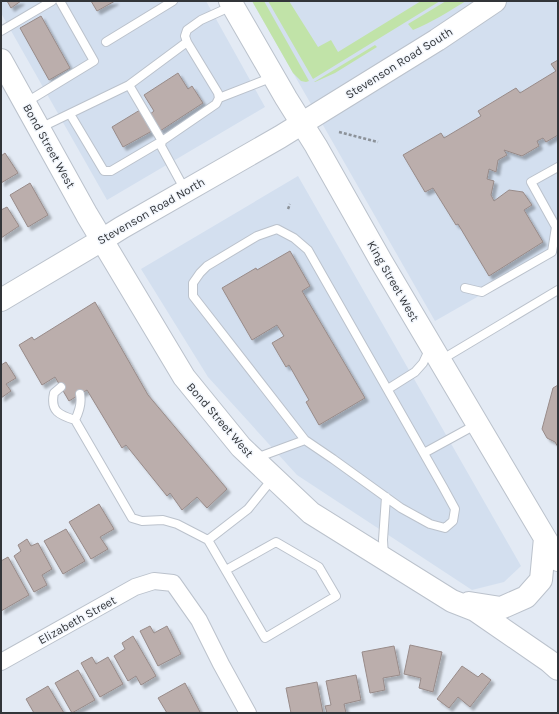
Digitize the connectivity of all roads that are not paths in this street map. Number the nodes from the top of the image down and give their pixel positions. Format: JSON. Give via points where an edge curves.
{"nodes":[{"id":1,"x":52,"y":1,"type":"edge"},
{"id":2,"x":60,"y":1,"type":"edge"},
{"id":3,"x":173,"y":1,"type":"edge"},
{"id":4,"x":495,"y":1,"type":"edge"},
{"id":5,"x":231,"y":3,"type":"edge"},
{"id":6,"x":1,"y":31,"type":"edge"},
{"id":7,"x":106,"y":42,"type":"dead end"},
{"id":8,"x":187,"y":42,"type":"junction"},
{"id":9,"x":1,"y":60,"type":"edge"},
{"id":10,"x":274,"y":77,"type":"junction"},
{"id":11,"x":129,"y":85,"type":"junction"},
{"id":12,"x":219,"y":98,"type":"junction"},
{"id":13,"x":25,"y":103,"type":"junction"},
{"id":14,"x":70,"y":114,"type":"junction"},
{"id":15,"x":302,"y":123,"type":"junction"},
{"id":16,"x":40,"y":128,"type":"junction"},
{"id":17,"x":162,"y":141,"type":"junction"},
{"id":18,"x":558,"y":167,"type":"edge"},
{"id":19,"x":186,"y":191,"type":"junction"},
{"id":20,"x":557,"y":227,"type":"edge"},
{"id":21,"x":102,"y":240,"type":"junction"},
{"id":22,"x":465,"y":288,"type":"dead end"},
{"id":23,"x":558,"y":290,"type":"edge"},
{"id":24,"x":1,"y":300,"type":"edge"},
{"id":25,"x":435,"y":353,"type":"junction"},
{"id":26,"x":61,"y":387,"type":"dead end"},
{"id":27,"x":388,"y":389,"type":"junction"},
{"id":28,"x":80,"y":394,"type":"dead end"},
{"id":29,"x":74,"y":420,"type":"junction"},
{"id":30,"x":477,"y":423,"type":"junction"},
{"id":31,"x":305,"y":440,"type":"junction"},
{"id":32,"x":424,"y":453,"type":"junction"},
{"id":33,"x":253,"y":459,"type":"junction"},
{"id":34,"x":274,"y":478,"type":"junction"},
{"id":35,"x":386,"y":497,"type":"junction"},
{"id":36,"x":545,"y":538,"type":"junction"},
{"id":37,"x":208,"y":540,"type":"junction"},
{"id":38,"x":384,"y":559,"type":"junction"},
{"id":39,"x":558,"y":560,"type":"edge"},
{"id":40,"x":226,"y":570,"type":"junction"},
{"id":41,"x":452,"y":601,"type":"junction"},
{"id":42,"x":1,"y":662,"type":"edge"},
{"id":43,"x":558,"y":669,"type":"edge"},
{"id":44,"x":248,"y":713,"type":"edge"}],
"edges":[{"from":1,"to":6,"type":"lane"},
{"from":2,"to":13,"type":"lane","via":[[94,61]]},
{"from":3,"to":7,"type":"lane"},
{"from":4,"to":15,"type":"main road","name":"Stevenson Road South"},
{"from":5,"to":8,"type":"lane","via":[[187,30]]},
{"from":5,"to":10,"type":"main road","name":"King Street West"},
{"from":8,"to":11,"type":"lane"},
{"from":8,"to":12,"type":"lane"},
{"from":9,"to":13,"type":"main road","name":"Bond Street West"},
{"from":10,"to":12,"type":"lane"},
{"from":10,"to":15,"type":"main road","name":"King Street West"},
{"from":11,"to":14,"type":"lane"},
{"from":11,"to":17,"type":"lane"},
{"from":12,"to":17,"type":"lane","via":[[216,104]]},
{"from":13,"to":16,"type":"main road","name":"Bond Street West"},
{"from":14,"to":16,"type":"lane"},
{"from":14,"to":17,"type":"lane","via":[[104,171],[110,171]]},
{"from":15,"to":19,"type":"main road","name":"Stevenson Road North"},
{"from":15,"to":25,"type":"main road","name":"King Street West"},
{"from":16,"to":21,"type":"main road","name":"Bond Street West"},
{"from":17,"to":19,"type":"lane","via":[[161,146]]},
{"from":18,"to":20,"type":"lane","via":[[531,182]]},
{"from":19,"to":21,"type":"main road","name":"Stevenson Road North"},
{"from":20,"to":22,"type":"lane","via":[[552,252],[482,292]]},
{"from":21,"to":24,"type":"main road","name":"Stevenson Road North"},
{"from":21,"to":33,"type":"main road","name":"Bond Street West","via":[[184,377],[240,447]]},
{"from":23,"to":25,"type":"lane"},
{"from":25,"to":27,"type":"lane","via":[[415,372]]},
{"from":25,"to":30,"type":"main road","name":"King Street West"},
{"from":26,"to":29,"type":"lane","via":[[54,393],[52,401],[55,410]]},
{"from":27,"to":31,"type":"lane","via":[[308,250],[294,238],[277,229],[257,236],[207,266],[193,284],[193,296]]},
{"from":27,"to":32,"type":"lane"},
{"from":28,"to":29,"type":"lane","via":[[79,411]]},
{"from":29,"to":37,"type":"lane","via":[[132,518],[142,521],[163,520],[177,524]]},
{"from":30,"to":32,"type":"lane"},
{"from":30,"to":36,"type":"main road","name":"King Street West"},
{"from":31,"to":33,"type":"lane"},
{"from":31,"to":35,"type":"lane"},
{"from":32,"to":35,"type":"lane","via":[[455,509],[454,521],[445,528],[430,524]]},
{"from":33,"to":34,"type":"main road","name":"Bond Street West"},
{"from":34,"to":37,"type":"lane","via":[[248,509]]},
{"from":34,"to":38,"type":"main road","name":"Bond Street West","via":[[311,512]]},
{"from":35,"to":38,"type":"lane"},
{"from":36,"to":39,"type":"main road","name":"King Street West"},
{"from":36,"to":41,"type":"main road","via":[[542,580],[526,597],[500,608]]},
{"from":37,"to":40,"type":"lane"},
{"from":38,"to":41,"type":"main road","name":"Bond Street West"},
{"from":40,"to":40,"type":"lane","via":[[265,638],[336,596],[319,567],[276,542]]},
{"from":41,"to":43,"type":"main road","name":"Bond Street West","via":[[475,610]]},
{"from":42,"to":44,"type":"street","name":"Elizabeth Street","via":[[135,587],[154,581],[173,583],[199,620]]}]}
